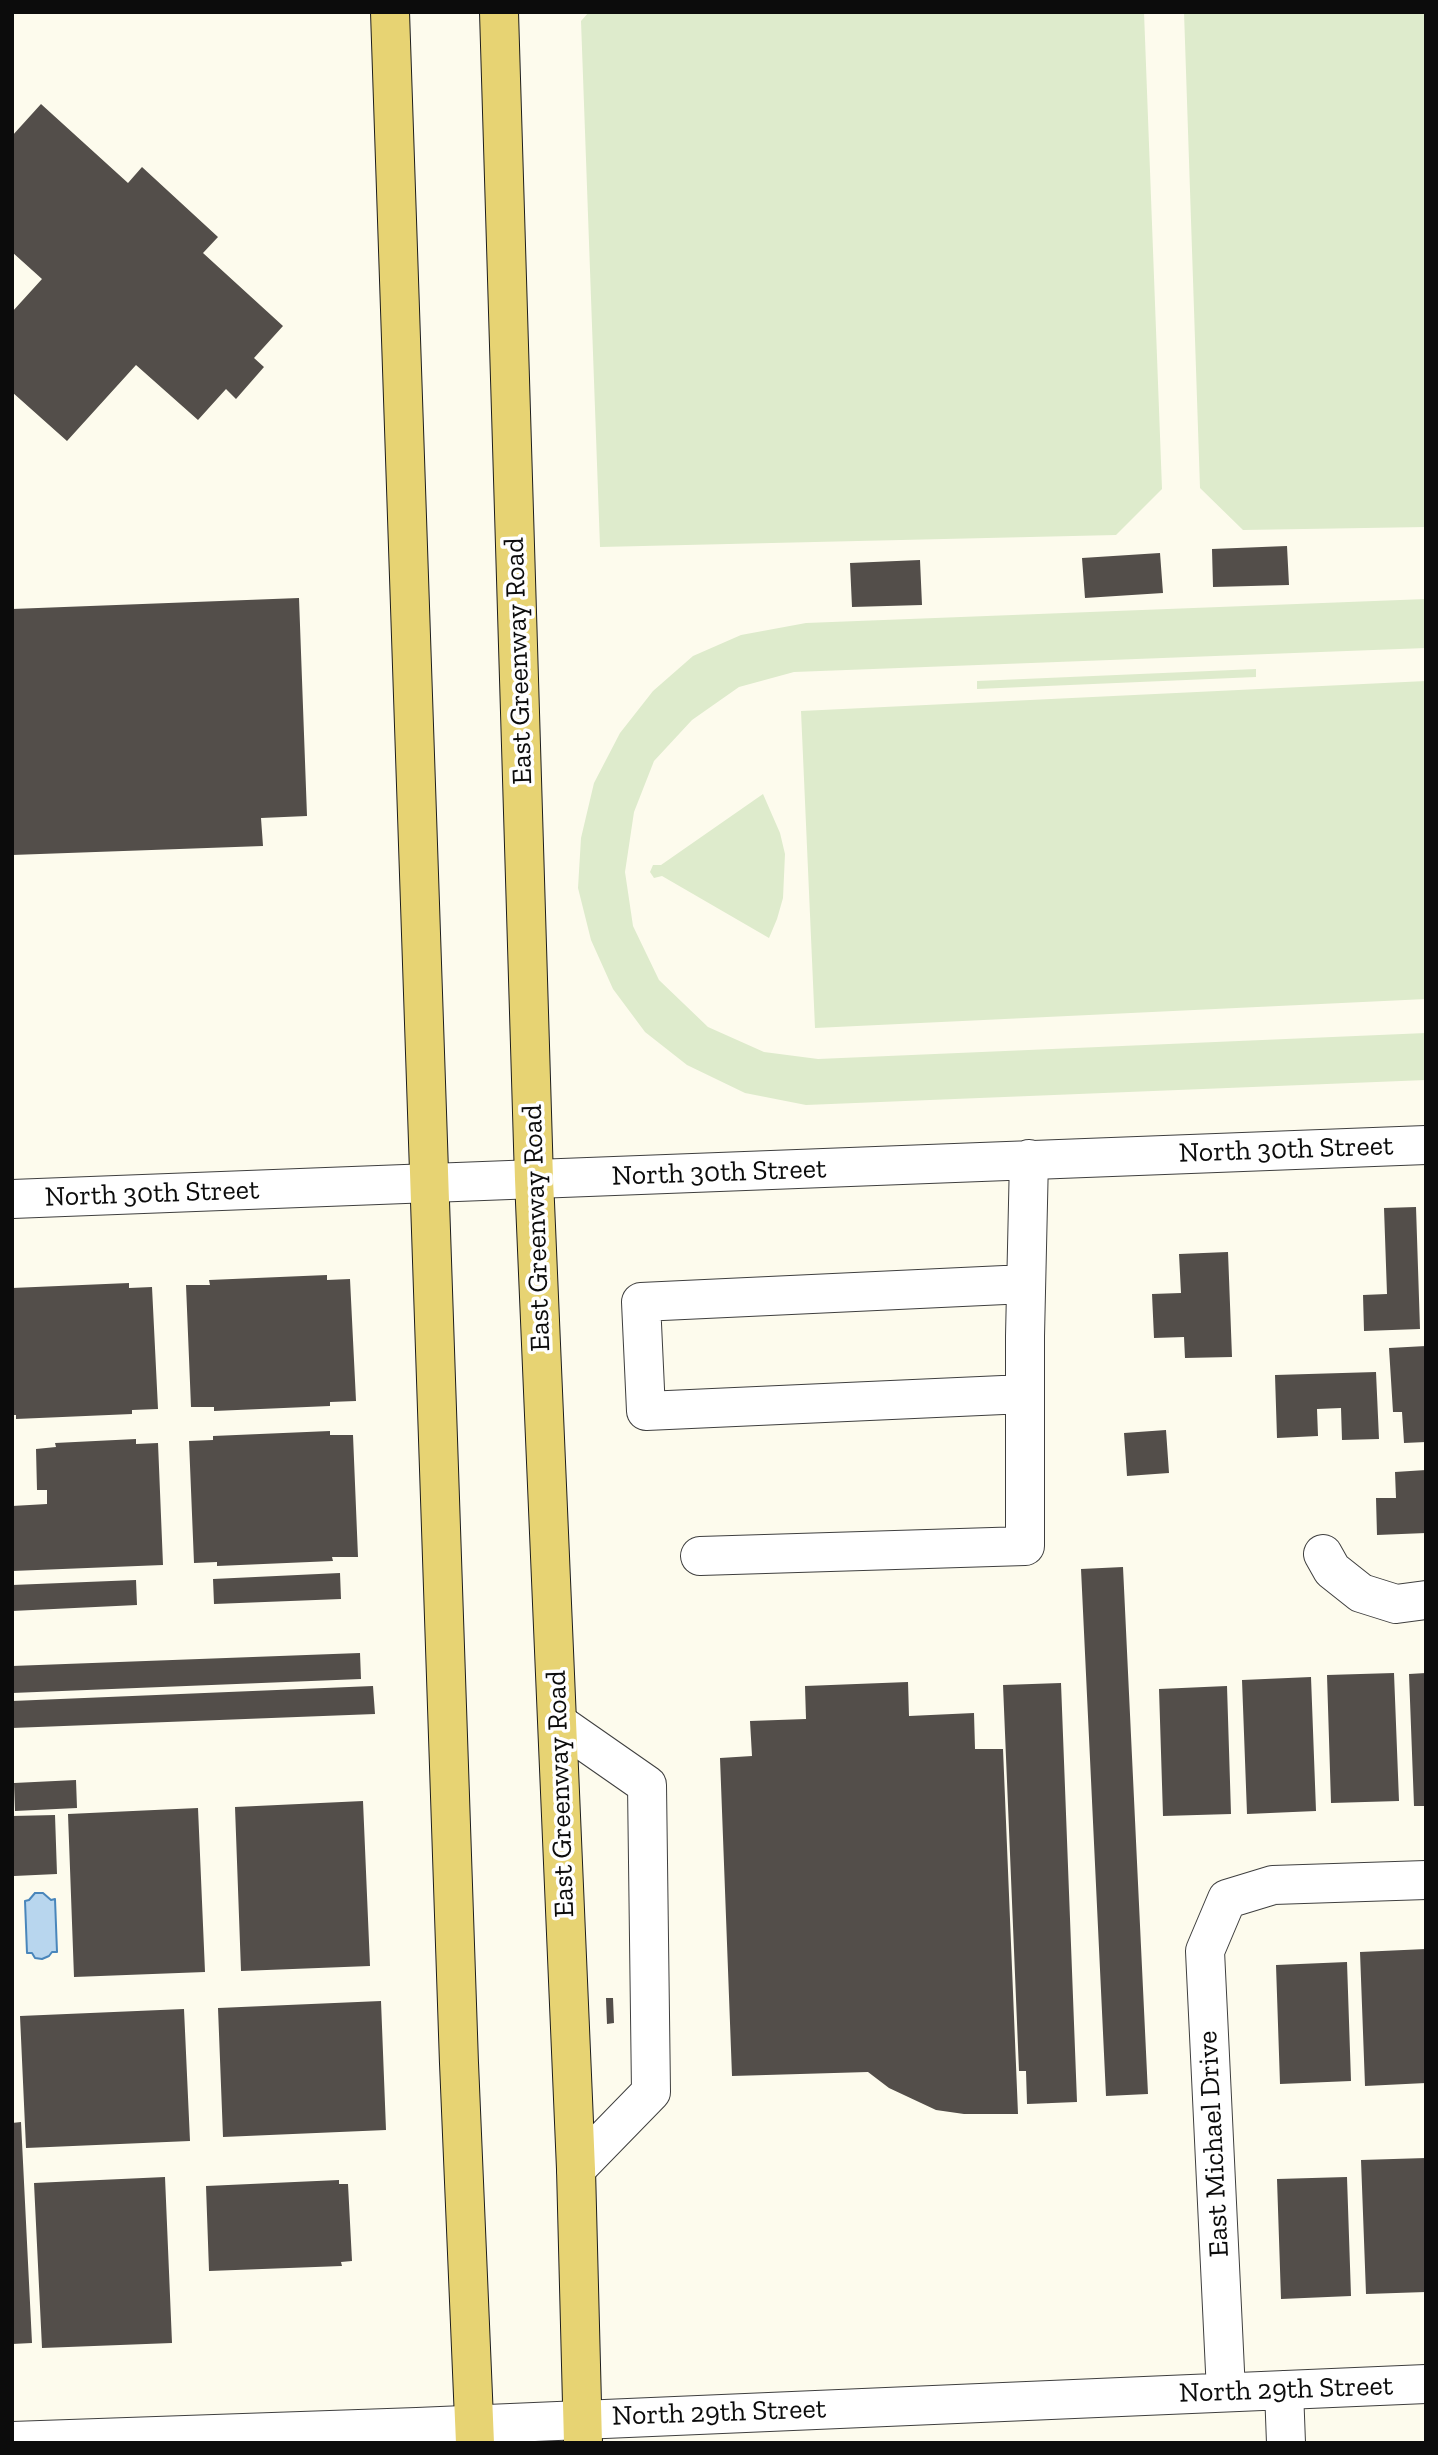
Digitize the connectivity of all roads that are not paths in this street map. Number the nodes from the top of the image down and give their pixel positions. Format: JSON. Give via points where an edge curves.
{"nodes":[{"id":1,"x":390,"y":12,"type":"edge"},
{"id":2,"x":499,"y":12,"type":"edge"},
{"id":3,"x":1426,"y":1144,"type":"edge"},
{"id":4,"x":1029,"y":1159,"type":"junction"},
{"id":5,"x":534,"y":1180,"type":"junction"},
{"id":6,"x":429,"y":1183,"type":"junction"},
{"id":7,"x":12,"y":1199,"type":"edge"},
{"id":8,"x":1026,"y":1284,"type":"junction"},
{"id":9,"x":1025,"y":1394,"type":"junction"},
{"id":10,"x":1323,"y":1553,"type":"dead end"},
{"id":11,"x":701,"y":1556,"type":"dead end"},
{"id":12,"x":1426,"y":1600,"type":"edge"},
{"id":13,"x":558,"y":1723,"type":"junction"},
{"id":14,"x":1426,"y":1880,"type":"edge"},
{"id":15,"x":576,"y":2169,"type":"junction"},
{"id":16,"x":1426,"y":2384,"type":"edge"},
{"id":17,"x":1284,"y":2390,"type":"junction"},
{"id":18,"x":1226,"y":2392,"type":"junction"},
{"id":19,"x":583,"y":2431,"type":"edge"},
{"id":20,"x":475,"y":2433,"type":"edge"},
{"id":21,"x":12,"y":2441,"type":"edge"},
{"id":22,"x":1286,"y":2443,"type":"edge"}],
"edges":[{"from":1,"to":6,"type":"main road"},
{"from":2,"to":5,"type":"main road","name":"East Greenway Road"},
{"from":3,"to":4,"type":"street","name":"North 30th Street"},
{"from":4,"to":5,"type":"street","name":"North 30th Street"},
{"from":4,"to":8,"type":"street"},
{"from":5,"to":6,"type":"street","name":"North 30th Street"},
{"from":5,"to":13,"type":"main road","name":"East Greenway Road"},
{"from":6,"to":7,"type":"street","name":"North 30th Street"},
{"from":6,"to":20,"type":"main road"},
{"from":8,"to":9,"type":"street"},
{"from":8,"to":9,"type":"street","via":[[641,1302],[646,1411]]},
{"from":9,"to":11,"type":"street","via":[[1025,1546]]},
{"from":10,"to":12,"type":"street","via":[[1332,1570],[1361,1592],[1396,1604]]},
{"from":13,"to":15,"type":"main road","name":"East Greenway Road"},
{"from":13,"to":15,"type":"street","via":[[647,1785],[651,2092]]},
{"from":14,"to":18,"type":"street","name":"East Michael Drive","via":[[1273,1885],[1227,1899],[1205,1951]]},
{"from":15,"to":19,"type":"main road","name":"East Greenway Road"},
{"from":16,"to":17,"type":"street","name":"North 29th Street"},
{"from":17,"to":18,"type":"street","name":"North 29th Street"},
{"from":17,"to":22,"type":"street"},
{"from":18,"to":19,"type":"street","name":"North 29th Street"},
{"from":19,"to":20,"type":"street","name":"North 29th Street"},
{"from":20,"to":21,"type":"street","name":"North 29th Street"}]}
